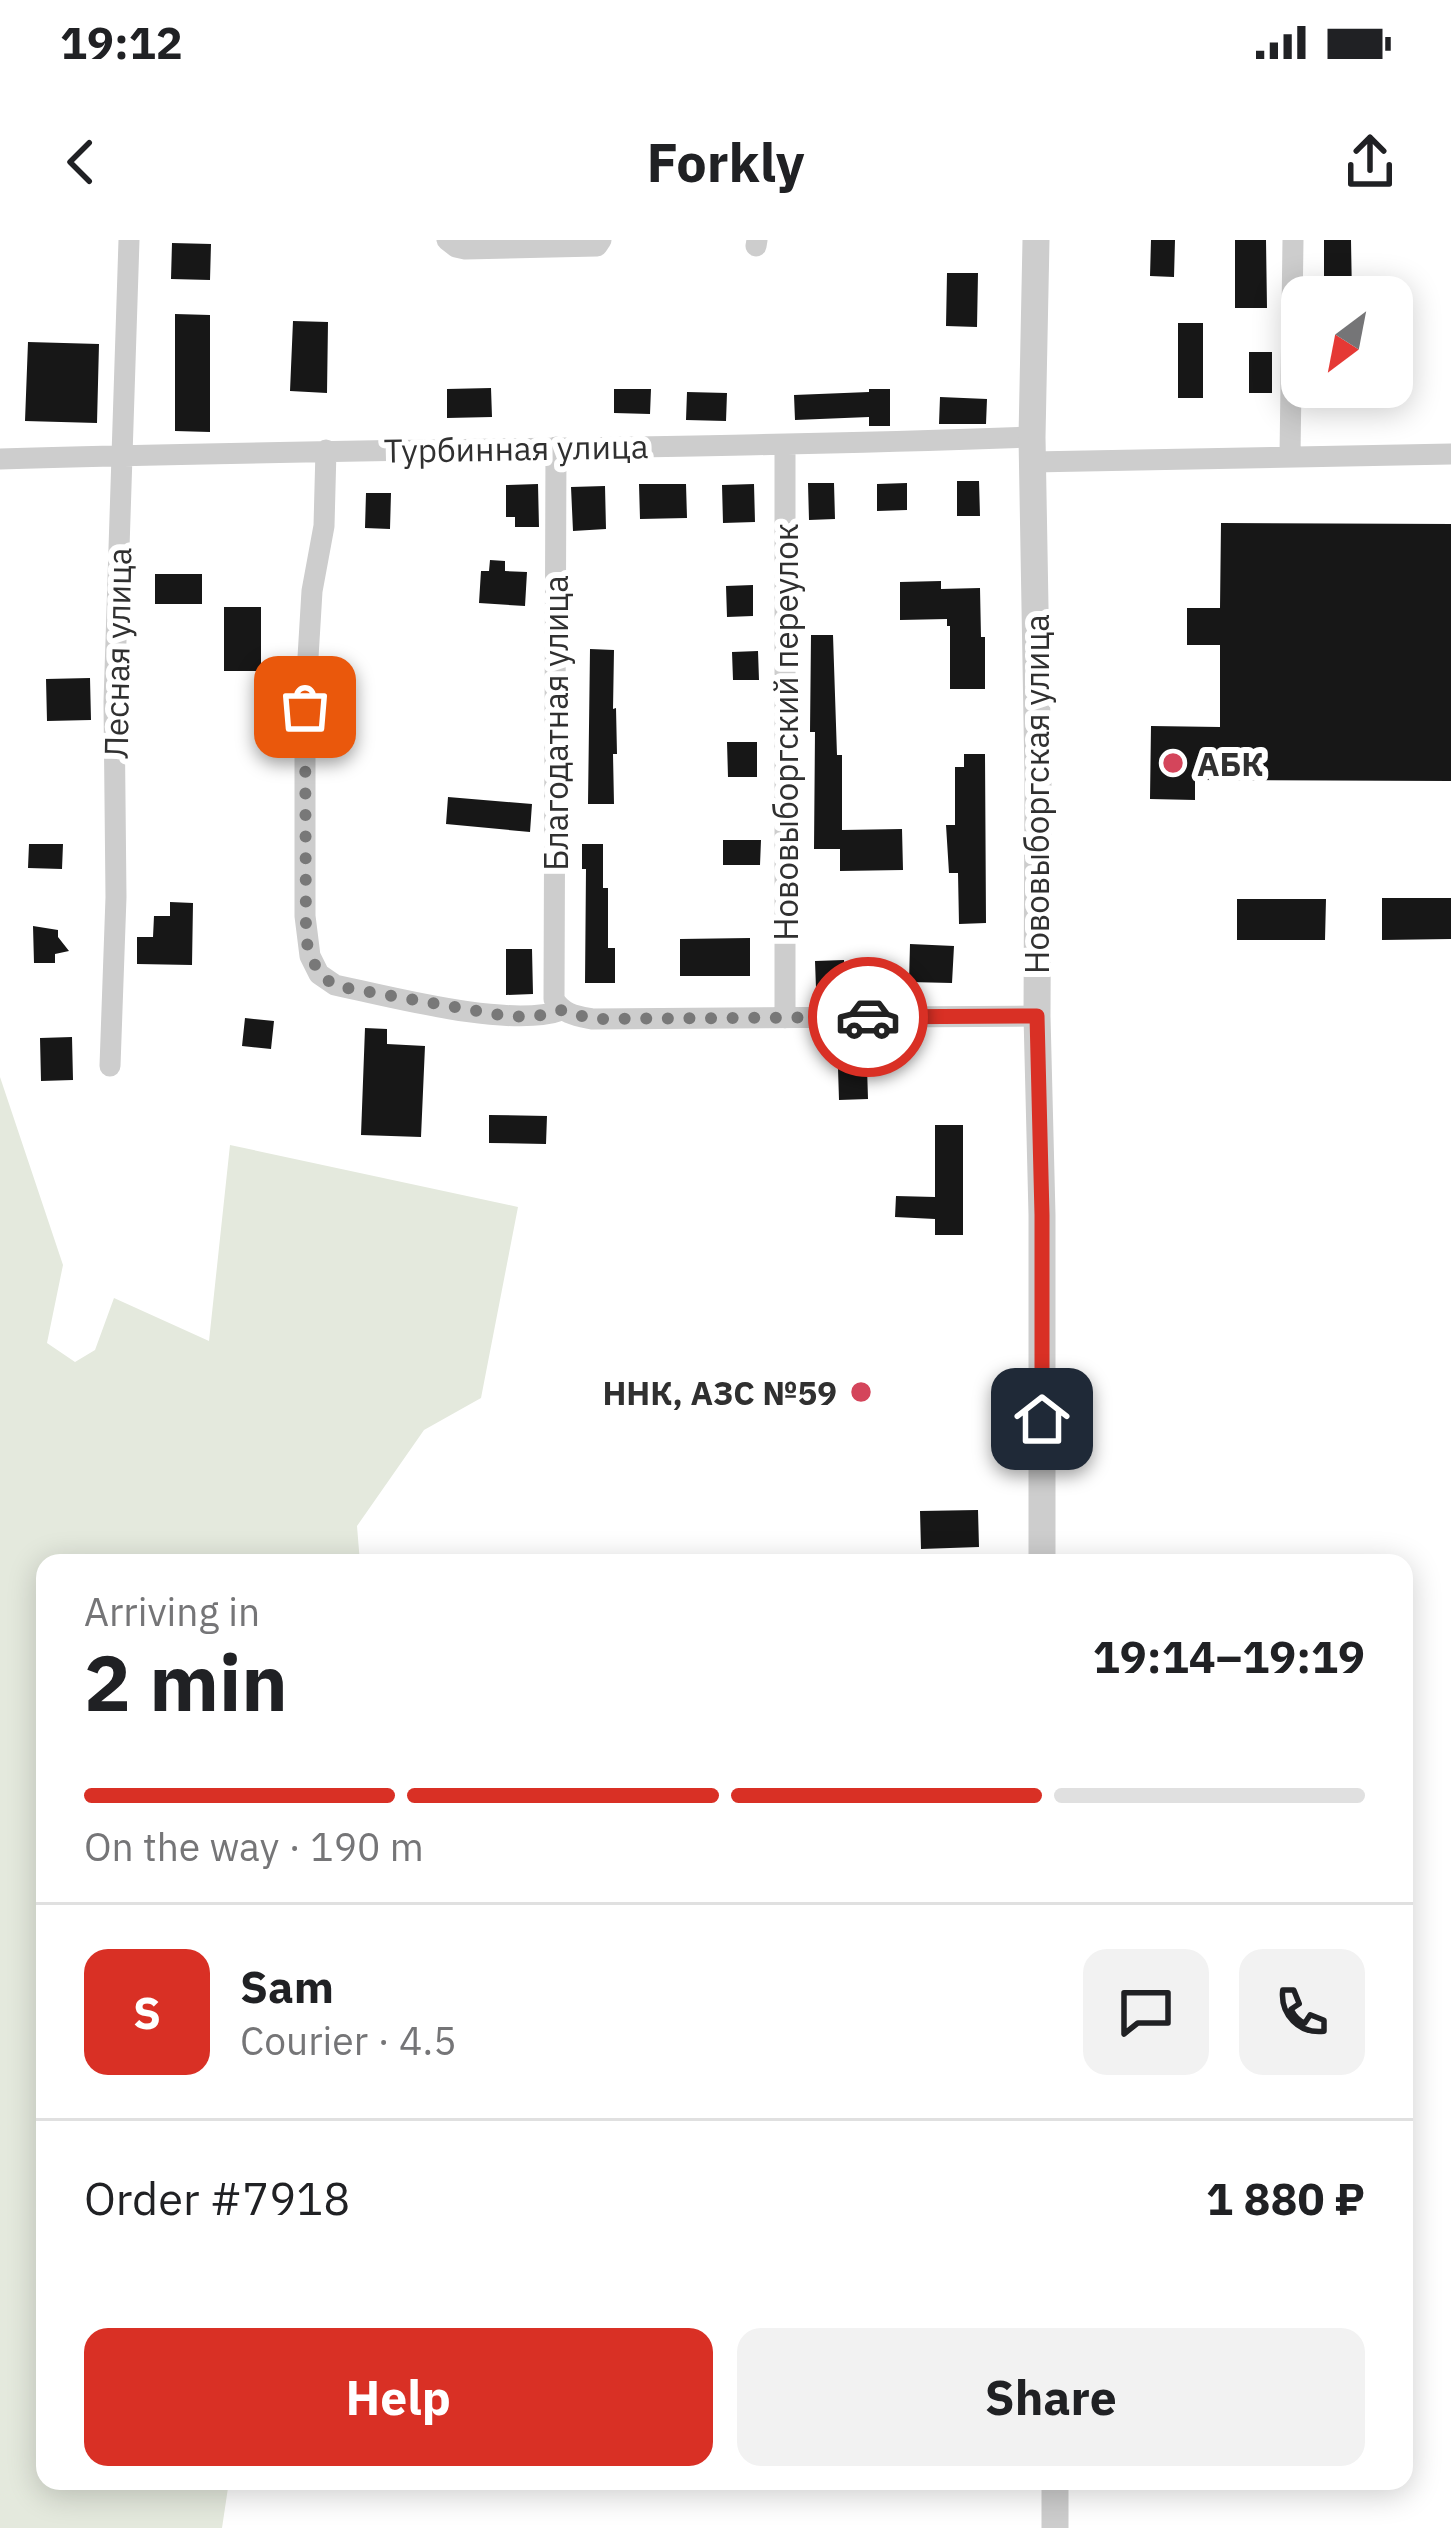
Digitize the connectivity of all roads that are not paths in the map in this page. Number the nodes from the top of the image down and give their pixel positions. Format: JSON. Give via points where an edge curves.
{"nodes":[{"id":1,"x":129,"y":240,"type":"edge"},
{"id":2,"x":447,"y":240,"type":"edge"},
{"id":3,"x":601,"y":240,"type":"edge"},
{"id":4,"x":1036,"y":240,"type":"edge"},
{"id":5,"x":1293,"y":240,"type":"edge"},
{"id":6,"x":785,"y":446,"type":"junction"},
{"id":7,"x":556,"y":447,"type":"junction"},
{"id":8,"x":326,"y":450,"type":"junction"},
{"id":9,"x":1032,"y":450,"type":"junction"},
{"id":10,"x":1451,"y":454,"type":"edge"},
{"id":11,"x":121,"y":455,"type":"junction"},
{"id":12,"x":1290,"y":456,"type":"junction"},
{"id":13,"x":0,"y":459,"type":"edge"},
{"id":14,"x":558,"y":1004,"type":"junction"},
{"id":15,"x":1037,"y":1016,"type":"junction"},
{"id":16,"x":785,"y":1018,"type":"junction"},
{"id":17,"x":110,"y":1066,"type":"dead end"},
{"id":18,"x":1042,"y":1554,"type":"edge"},
{"id":19,"x":1055,"y":2490,"type":"edge"},
{"id":20,"x":1055,"y":2528,"type":"edge"}],
"edges":[{"from":1,"to":11,"type":"street","name":"Лесная улица"},
{"from":2,"to":3,"type":"street","via":[[465,249]]},
{"from":4,"to":9,"type":"street","name":"Нововыборгская улица"},
{"from":5,"to":12,"type":"street"},
{"from":6,"to":7,"type":"street","name":"Турбинная улица"},
{"from":6,"to":9,"type":"street","name":"Турбинная улица"},
{"from":6,"to":16,"type":"street","name":"Нововыборгский переулок"},
{"from":7,"to":8,"type":"street","name":"Турбинная улица"},
{"from":7,"to":14,"type":"street","name":"Благодатная улица"},
{"from":8,"to":11,"type":"street","name":"Турбинная улица"},
{"from":8,"to":14,"type":"street","via":[[305,707],[310,956],[335,986],[506,1016],[533,1017]]},
{"from":9,"to":12,"type":"street","name":"Турбинная улица"},
{"from":9,"to":15,"type":"street","name":"Нововыборгская улица"},
{"from":10,"to":12,"type":"street","name":"Турбинная улица"},
{"from":11,"to":13,"type":"street","name":"Турбинная улица"},
{"from":11,"to":17,"type":"street","name":"Лесная улица"},
{"from":14,"to":16,"type":"street","via":[[592,1019]]},
{"from":15,"to":16,"type":"street"},
{"from":15,"to":18,"type":"street","name":"Нововыборгская улица"},
{"from":19,"to":20,"type":"street"}]}
